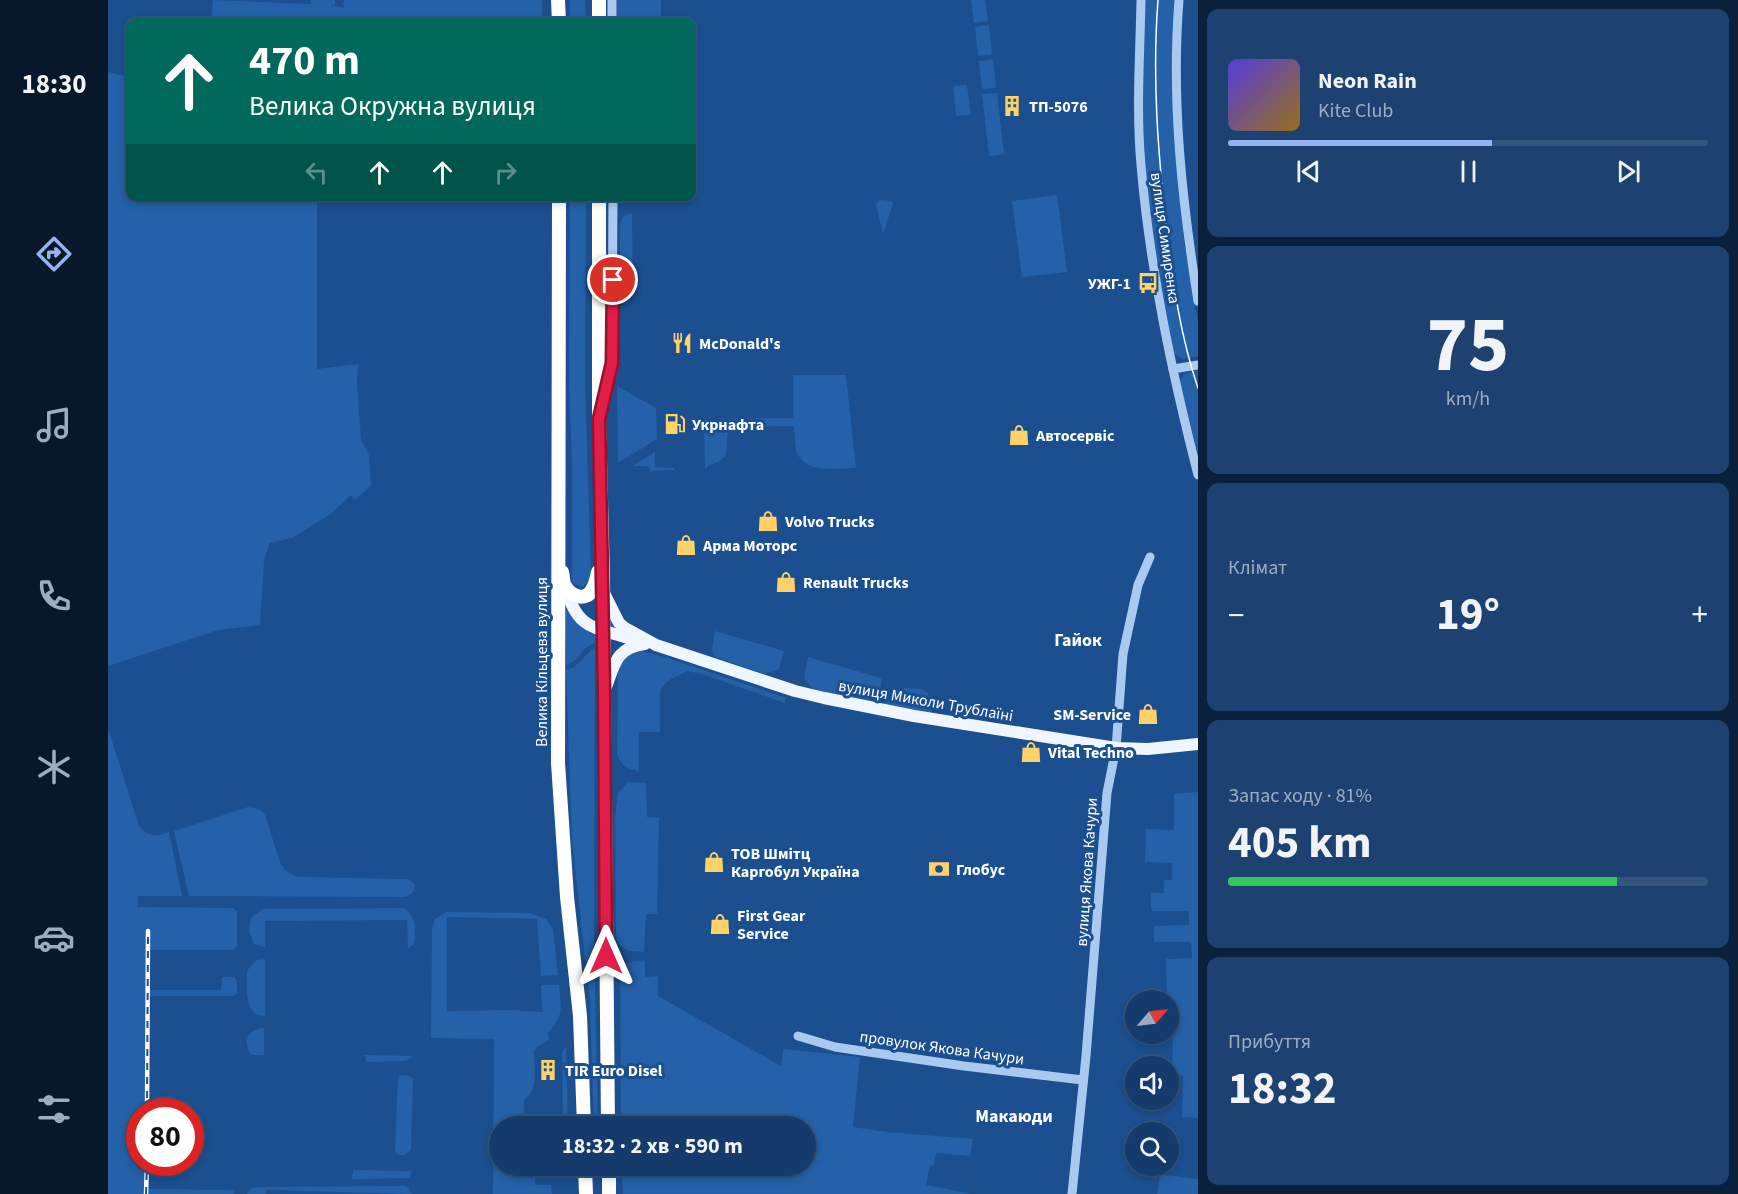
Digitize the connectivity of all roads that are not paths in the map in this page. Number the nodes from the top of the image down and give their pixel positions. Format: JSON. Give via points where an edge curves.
{"nodes":[{"id":1,"x":558,"y":0,"type":"edge"},
{"id":2,"x":598,"y":0,"type":"edge"},
{"id":3,"x":612,"y":0,"type":"edge"},
{"id":4,"x":1141,"y":0,"type":"edge"},
{"id":5,"x":1179,"y":0,"type":"edge"},
{"id":6,"x":559,"y":18,"type":"edge"},
{"id":7,"x":598,"y":18,"type":"edge"},
{"id":8,"x":612,"y":18,"type":"edge"},
{"id":9,"x":559,"y":201,"type":"edge"},
{"id":10,"x":599,"y":201,"type":"edge"},
{"id":11,"x":613,"y":201,"type":"edge"},
{"id":12,"x":1198,"y":301,"type":"edge"},
{"id":13,"x":1198,"y":365,"type":"edge"},
{"id":14,"x":1173,"y":369,"type":"junction"},
{"id":15,"x":599,"y":419,"type":"junction"},
{"id":16,"x":1198,"y":475,"type":"edge"},
{"id":17,"x":558,"y":555,"type":"junction"},
{"id":18,"x":1150,"y":557,"type":"dead end"},
{"id":19,"x":602,"y":559,"type":"junction"},
{"id":20,"x":565,"y":586,"type":"junction"},
{"id":21,"x":603,"y":590,"type":"junction"},
{"id":22,"x":603,"y":630,"type":"junction"},
{"id":23,"x":651,"y":644,"type":"junction"},
{"id":24,"x":604,"y":691,"type":"junction"},
{"id":25,"x":1198,"y":744,"type":"edge"},
{"id":26,"x":1116,"y":748,"type":"junction"},
{"id":27,"x":798,"y":1036,"type":"dead end"},
{"id":28,"x":1083,"y":1080,"type":"junction"},
{"id":29,"x":584,"y":1116,"type":"edge"},
{"id":30,"x":608,"y":1116,"type":"edge"},
{"id":31,"x":585,"y":1176,"type":"edge"},
{"id":32,"x":609,"y":1176,"type":"edge"},
{"id":33,"x":586,"y":1194,"type":"edge"},
{"id":34,"x":609,"y":1194,"type":"edge"},
{"id":35,"x":1072,"y":1194,"type":"edge"}],
"edges":[{"from":1,"to":6,"type":"highway"},
{"from":2,"to":7,"type":"highway"},
{"from":3,"to":8,"type":"street"},
{"from":4,"to":14,"type":"street","name":"вулиця Симиренка","via":[[1141,165],[1154,274]]},
{"from":5,"to":12,"type":"street","name":"вулиця Симиренка","via":[[1179,143]]},
{"from":9,"to":17,"type":"highway","name":"Велика Кільцева вулиця"},
{"from":10,"to":15,"type":"highway"},
{"from":11,"to":15,"type":"street","via":[[612,363]]},
{"from":13,"to":14,"type":"street"},
{"from":14,"to":16,"type":"street","name":"вулиця Симиренка"},
{"from":15,"to":19,"type":"highway"},
{"from":17,"to":20,"type":"highway"},
{"from":17,"to":29,"type":"highway","name":"Велика Кільцева вулиця","via":[[558,763],[580,1016]]},
{"from":18,"to":26,"type":"street","name":"вулиця Якова Качури","via":[[1138,585],[1123,654]]},
{"from":19,"to":20,"type":"highway","via":[[588,595],[575,596]]},
{"from":19,"to":21,"type":"highway"},
{"from":20,"to":22,"type":"main road","via":[[576,615],[591,627]]},
{"from":21,"to":22,"type":"highway"},
{"from":21,"to":23,"type":"main road","name":"вулиця Миколи Трублаїні","via":[[619,622]]},
{"from":22,"to":23,"type":"main road"},
{"from":22,"to":24,"type":"highway"},
{"from":23,"to":24,"type":"main road","via":[[633,645],[621,652]]},
{"from":23,"to":26,"type":"main road","name":"вулиця Миколи Трублаїні","via":[[824,699]]},
{"from":24,"to":30,"type":"highway"},
{"from":25,"to":26,"type":"main road","name":"вулиця Миколи Трублаїні"},
{"from":26,"to":28,"type":"street","name":"вулиця Якова Качури","via":[[1107,793]]},
{"from":27,"to":28,"type":"street","name":"провулок Якова Качури","via":[[835,1047]]},
{"from":28,"to":35,"type":"street","name":"вулиця Якова Качури"},
{"from":31,"to":33,"type":"highway"},
{"from":32,"to":34,"type":"highway"}]}
